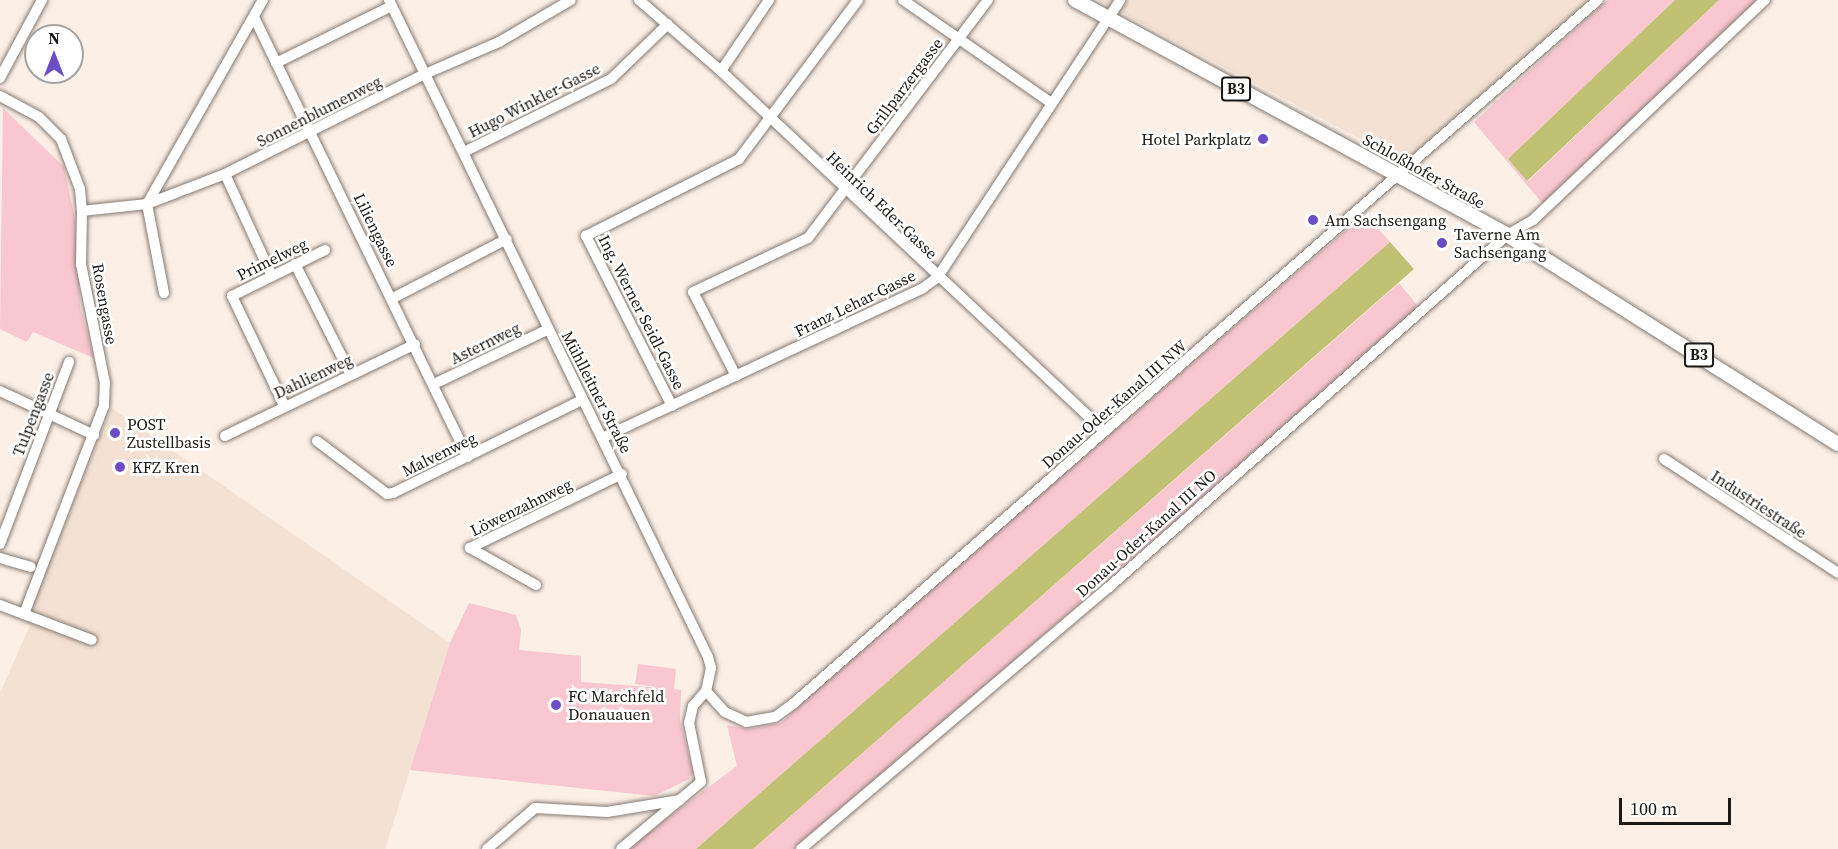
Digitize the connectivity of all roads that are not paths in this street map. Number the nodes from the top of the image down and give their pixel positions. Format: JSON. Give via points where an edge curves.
{"nodes":[{"id":1,"x":42,"y":0,"type":"edge"},
{"id":2,"x":263,"y":0,"type":"edge"},
{"id":3,"x":571,"y":0,"type":"edge"},
{"id":4,"x":639,"y":0,"type":"edge"},
{"id":5,"x":769,"y":0,"type":"edge"},
{"id":6,"x":858,"y":0,"type":"edge"},
{"id":7,"x":903,"y":0,"type":"edge"},
{"id":8,"x":988,"y":0,"type":"edge"},
{"id":9,"x":1075,"y":0,"type":"edge"},
{"id":10,"x":1120,"y":0,"type":"edge"},
{"id":11,"x":1598,"y":0,"type":"edge"},
{"id":12,"x":1765,"y":0,"type":"edge"},
{"id":13,"x":390,"y":3,"type":"edge"},
{"id":14,"x":254,"y":17,"type":"junction"},
{"id":15,"x":1109,"y":20,"type":"junction"},
{"id":16,"x":668,"y":24,"type":"junction"},
{"id":17,"x":957,"y":39,"type":"junction"},
{"id":18,"x":276,"y":63,"type":"junction"},
{"id":19,"x":722,"y":70,"type":"junction"},
{"id":20,"x":425,"y":74,"type":"junction"},
{"id":21,"x":0,"y":78,"type":"edge"},
{"id":22,"x":0,"y":96,"type":"edge"},
{"id":23,"x":1051,"y":103,"type":"junction"},
{"id":24,"x":772,"y":121,"type":"junction"},
{"id":25,"x":312,"y":132,"type":"junction"},
{"id":26,"x":464,"y":152,"type":"junction"},
{"id":27,"x":225,"y":174,"type":"junction"},
{"id":28,"x":1400,"y":176,"type":"junction"},
{"id":29,"x":845,"y":190,"type":"junction"},
{"id":30,"x":147,"y":204,"type":"junction"},
{"id":31,"x":82,"y":212,"type":"junction"},
{"id":32,"x":1507,"y":235,"type":"junction"},
{"id":33,"x":507,"y":239,"type":"junction"},
{"id":34,"x":325,"y":250,"type":"dead end"},
{"id":35,"x":295,"y":264,"type":"junction"},
{"id":36,"x":272,"y":276,"type":"junction"},
{"id":37,"x":937,"y":278,"type":"junction"},
{"id":38,"x":164,"y":294,"type":"dead end"},
{"id":39,"x":393,"y":298,"type":"junction"},
{"id":40,"x":549,"y":329,"type":"junction"},
{"id":41,"x":415,"y":344,"type":"junction"},
{"id":42,"x":69,"y":362,"type":"dead end"},
{"id":43,"x":351,"y":375,"type":"junction"},
{"id":44,"x":736,"y":376,"type":"junction"},
{"id":45,"x":434,"y":384,"type":"junction"},
{"id":46,"x":0,"y":391,"type":"edge"},
{"id":47,"x":582,"y":400,"type":"junction"},
{"id":48,"x":284,"y":405,"type":"junction"},
{"id":49,"x":672,"y":406,"type":"junction"},
{"id":50,"x":49,"y":417,"type":"junction"},
{"id":51,"x":1104,"y":431,"type":"junction"},
{"id":52,"x":94,"y":435,"type":"junction"},
{"id":53,"x":225,"y":436,"type":"dead end"},
{"id":54,"x":602,"y":438,"type":"junction"},
{"id":55,"x":317,"y":441,"type":"dead end"},
{"id":56,"x":1838,"y":444,"type":"edge"},
{"id":57,"x":468,"y":457,"type":"junction"},
{"id":58,"x":1664,"y":459,"type":"dead end"},
{"id":59,"x":622,"y":474,"type":"junction"},
{"id":60,"x":0,"y":544,"type":"edge"},
{"id":61,"x":0,"y":558,"type":"edge"},
{"id":62,"x":31,"y":567,"type":"dead end"},
{"id":63,"x":1838,"y":573,"type":"edge"},
{"id":64,"x":536,"y":585,"type":"dead end"},
{"id":65,"x":0,"y":605,"type":"edge"},
{"id":66,"x":24,"y":614,"type":"junction"},
{"id":67,"x":92,"y":640,"type":"dead end"},
{"id":68,"x":706,"y":692,"type":"junction"},
{"id":69,"x":683,"y":800,"type":"junction"},
{"id":70,"x":487,"y":849,"type":"edge"},
{"id":71,"x":621,"y":849,"type":"edge"},
{"id":72,"x":801,"y":849,"type":"edge"}],
"edges":[{"from":1,"to":21,"type":"street"},
{"from":2,"to":14,"type":"street"},
{"from":3,"to":20,"type":"street","name":"Sonnenblumenweg","via":[[499,42]]},
{"from":4,"to":16,"type":"street","name":"Heinrich Eder-Gasse"},
{"from":5,"to":19,"type":"street"},
{"from":6,"to":24,"type":"street"},
{"from":7,"to":17,"type":"street"},
{"from":8,"to":17,"type":"street","name":"Grillparzergasse"},
{"from":9,"to":15,"type":"main road","name":"Schloßhofer Straße","number":"B3"},
{"from":10,"to":15,"type":"street","name":"Franz Lehar-Gasse"},
{"from":11,"to":28,"type":"street","name":"Donau-Oder-Kanal III NW"},
{"from":12,"to":32,"type":"street","name":"Donau-Oder-Kanal III NO","via":[[1533,220]]},
{"from":13,"to":18,"type":"street"},
{"from":13,"to":20,"type":"street","name":"Mühlleitner Straße"},
{"from":14,"to":18,"type":"street","name":"Liliengasse"},
{"from":14,"to":30,"type":"street"},
{"from":15,"to":23,"type":"street","name":"Franz Lehar-Gasse"},
{"from":15,"to":28,"type":"main road","name":"Schloßhofer Straße","number":"B3"},
{"from":16,"to":19,"type":"street","name":"Heinrich Eder-Gasse"},
{"from":16,"to":26,"type":"street","name":"Hugo Winkler-Gasse","via":[[611,79]]},
{"from":17,"to":23,"type":"street"},
{"from":17,"to":29,"type":"street","name":"Grillparzergasse"},
{"from":18,"to":25,"type":"street","name":"Liliengasse"},
{"from":19,"to":24,"type":"street","name":"Heinrich Eder-Gasse"},
{"from":20,"to":25,"type":"street","name":"Sonnenblumenweg"},
{"from":20,"to":26,"type":"street","name":"Mühlleitner Straße"},
{"from":22,"to":31,"type":"street","name":"Rosengasse","via":[[39,117],[61,139],[81,194]]},
{"from":23,"to":37,"type":"street","name":"Franz Lehar-Gasse"},
{"from":24,"to":29,"type":"street","name":"Heinrich Eder-Gasse"},
{"from":24,"to":49,"type":"street","name":"Ing. Werner Seidl-Gasse","via":[[739,159],[586,236]]},
{"from":25,"to":27,"type":"street","name":"Sonnenblumenweg"},
{"from":25,"to":39,"type":"street","name":"Liliengasse"},
{"from":26,"to":33,"type":"street","name":"Mühlleitner Straße"},
{"from":27,"to":30,"type":"street","name":"Sonnenblumenweg"},
{"from":27,"to":36,"type":"street"},
{"from":28,"to":32,"type":"main road","name":"Schloßhofer Straße","number":"B3"},
{"from":28,"to":51,"type":"street","name":"Donau-Oder-Kanal III NW"},
{"from":29,"to":37,"type":"street","name":"Heinrich Eder-Gasse"},
{"from":29,"to":44,"type":"street","name":"Grillparzergasse","via":[[808,238],[693,292]]},
{"from":30,"to":31,"type":"street"},
{"from":30,"to":38,"type":"street"},
{"from":31,"to":52,"type":"street","name":"Rosengasse","via":[[81,264],[105,384],[104,406]]},
{"from":32,"to":56,"type":"main road","name":"Schloßhofer Straße","number":"B3"},
{"from":32,"to":72,"type":"street","name":"Donau-Oder-Kanal III NO","via":[[1108,588]]},
{"from":33,"to":39,"type":"street"},
{"from":33,"to":40,"type":"street","name":"Mühlleitner Straße"},
{"from":34,"to":35,"type":"street","name":"Primelweg"},
{"from":35,"to":36,"type":"street","name":"Primelweg"},
{"from":35,"to":43,"type":"street"},
{"from":36,"to":48,"type":"street","name":"Primelweg","via":[[232,296]]},
{"from":37,"to":44,"type":"street","name":"Franz Lehar-Gasse"},
{"from":37,"to":51,"type":"street","name":"Heinrich Eder-Gasse"},
{"from":39,"to":41,"type":"street","name":"Liliengasse"},
{"from":40,"to":45,"type":"street","name":"Asternweg"},
{"from":40,"to":47,"type":"street","name":"Mühlleitner Straße"},
{"from":41,"to":43,"type":"street","name":"Dahlienweg"},
{"from":41,"to":45,"type":"street","name":"Liliengasse"},
{"from":42,"to":50,"type":"street","name":"Tulpengasse"},
{"from":43,"to":48,"type":"street","name":"Dahlienweg"},
{"from":44,"to":49,"type":"street","name":"Franz Lehar-Gasse"},
{"from":45,"to":57,"type":"street","name":"Liliengasse"},
{"from":46,"to":50,"type":"street"},
{"from":47,"to":54,"type":"street","name":"Mühlleitner Straße"},
{"from":47,"to":57,"type":"street","name":"Malvenweg"},
{"from":48,"to":53,"type":"street","name":"Dahlienweg"},
{"from":49,"to":54,"type":"street","name":"Franz Lehar-Gasse"},
{"from":50,"to":52,"type":"street"},
{"from":50,"to":60,"type":"street","name":"Tulpengasse"},
{"from":51,"to":68,"type":"street","name":"Donau-Oder-Kanal III NW","via":[[775,717],[746,722],[725,712]]},
{"from":52,"to":66,"type":"street","name":"Rosengasse"},
{"from":54,"to":59,"type":"street","name":"Mühlleitner Straße"},
{"from":55,"to":57,"type":"street","name":"Malvenweg","via":[[387,494]]},
{"from":58,"to":63,"type":"street","name":"Industriestraße"},
{"from":59,"to":64,"type":"street","name":"Löwenzahnweg","via":[[470,548]]},
{"from":59,"to":68,"type":"street","name":"Mühlleitner Straße","via":[[704,643],[711,668]]},
{"from":61,"to":62,"type":"street"},
{"from":65,"to":66,"type":"street"},
{"from":66,"to":67,"type":"street"},
{"from":68,"to":69,"type":"street","name":"Mühlleitner Straße","via":[[693,706],[689,723],[701,782]]},
{"from":69,"to":70,"type":"street","via":[[607,812],[535,808]]},
{"from":69,"to":71,"type":"street"}]}
